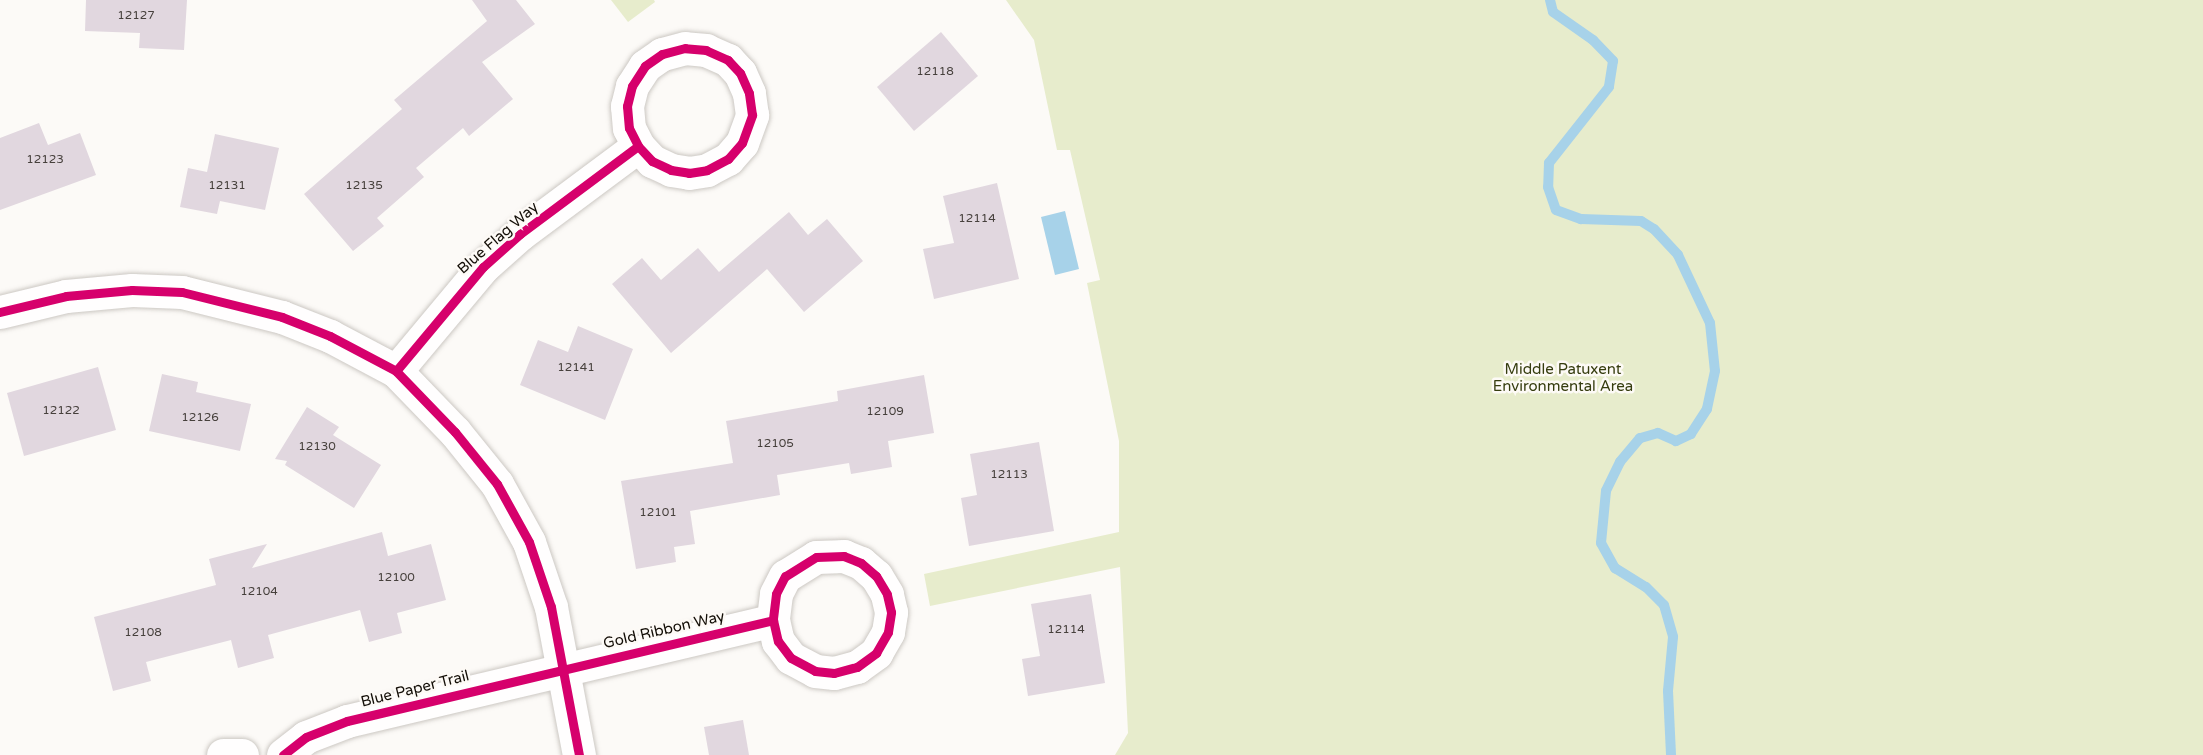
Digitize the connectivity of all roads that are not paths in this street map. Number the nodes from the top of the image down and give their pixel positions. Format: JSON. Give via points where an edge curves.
{"nodes":[{"id":1,"x":638,"y":146,"type":"dead end"},
{"id":2,"x":0,"y":312,"type":"edge"},
{"id":3,"x":396,"y":371,"type":"junction"},
{"id":4,"x":773,"y":620,"type":"dead end"},
{"id":5,"x":562,"y":669,"type":"junction"},
{"id":6,"x":224,"y":755,"type":"edge"},
{"id":7,"x":242,"y":755,"type":"edge"},
{"id":8,"x":283,"y":755,"type":"edge"},
{"id":9,"x":579,"y":755,"type":"edge"}],
"edges":[{"from":1,"to":3,"type":"street","name":"Blue Flag Way","via":[[520,234],[483,267]]},
{"from":2,"to":3,"type":"street","via":[[66,296],[132,290],[182,292],[282,317],[330,336]]},
{"from":3,"to":5,"type":"street","via":[[456,432],[497,484],[529,542],[551,607]]},
{"from":4,"to":5,"type":"street","name":"Gold Ribbon Way"},
{"from":5,"to":8,"type":"street","name":"Blue Paper Trail","via":[[347,721],[306,737]]},
{"from":5,"to":9,"type":"street"},
{"from":6,"to":7,"type":"street"}]}
